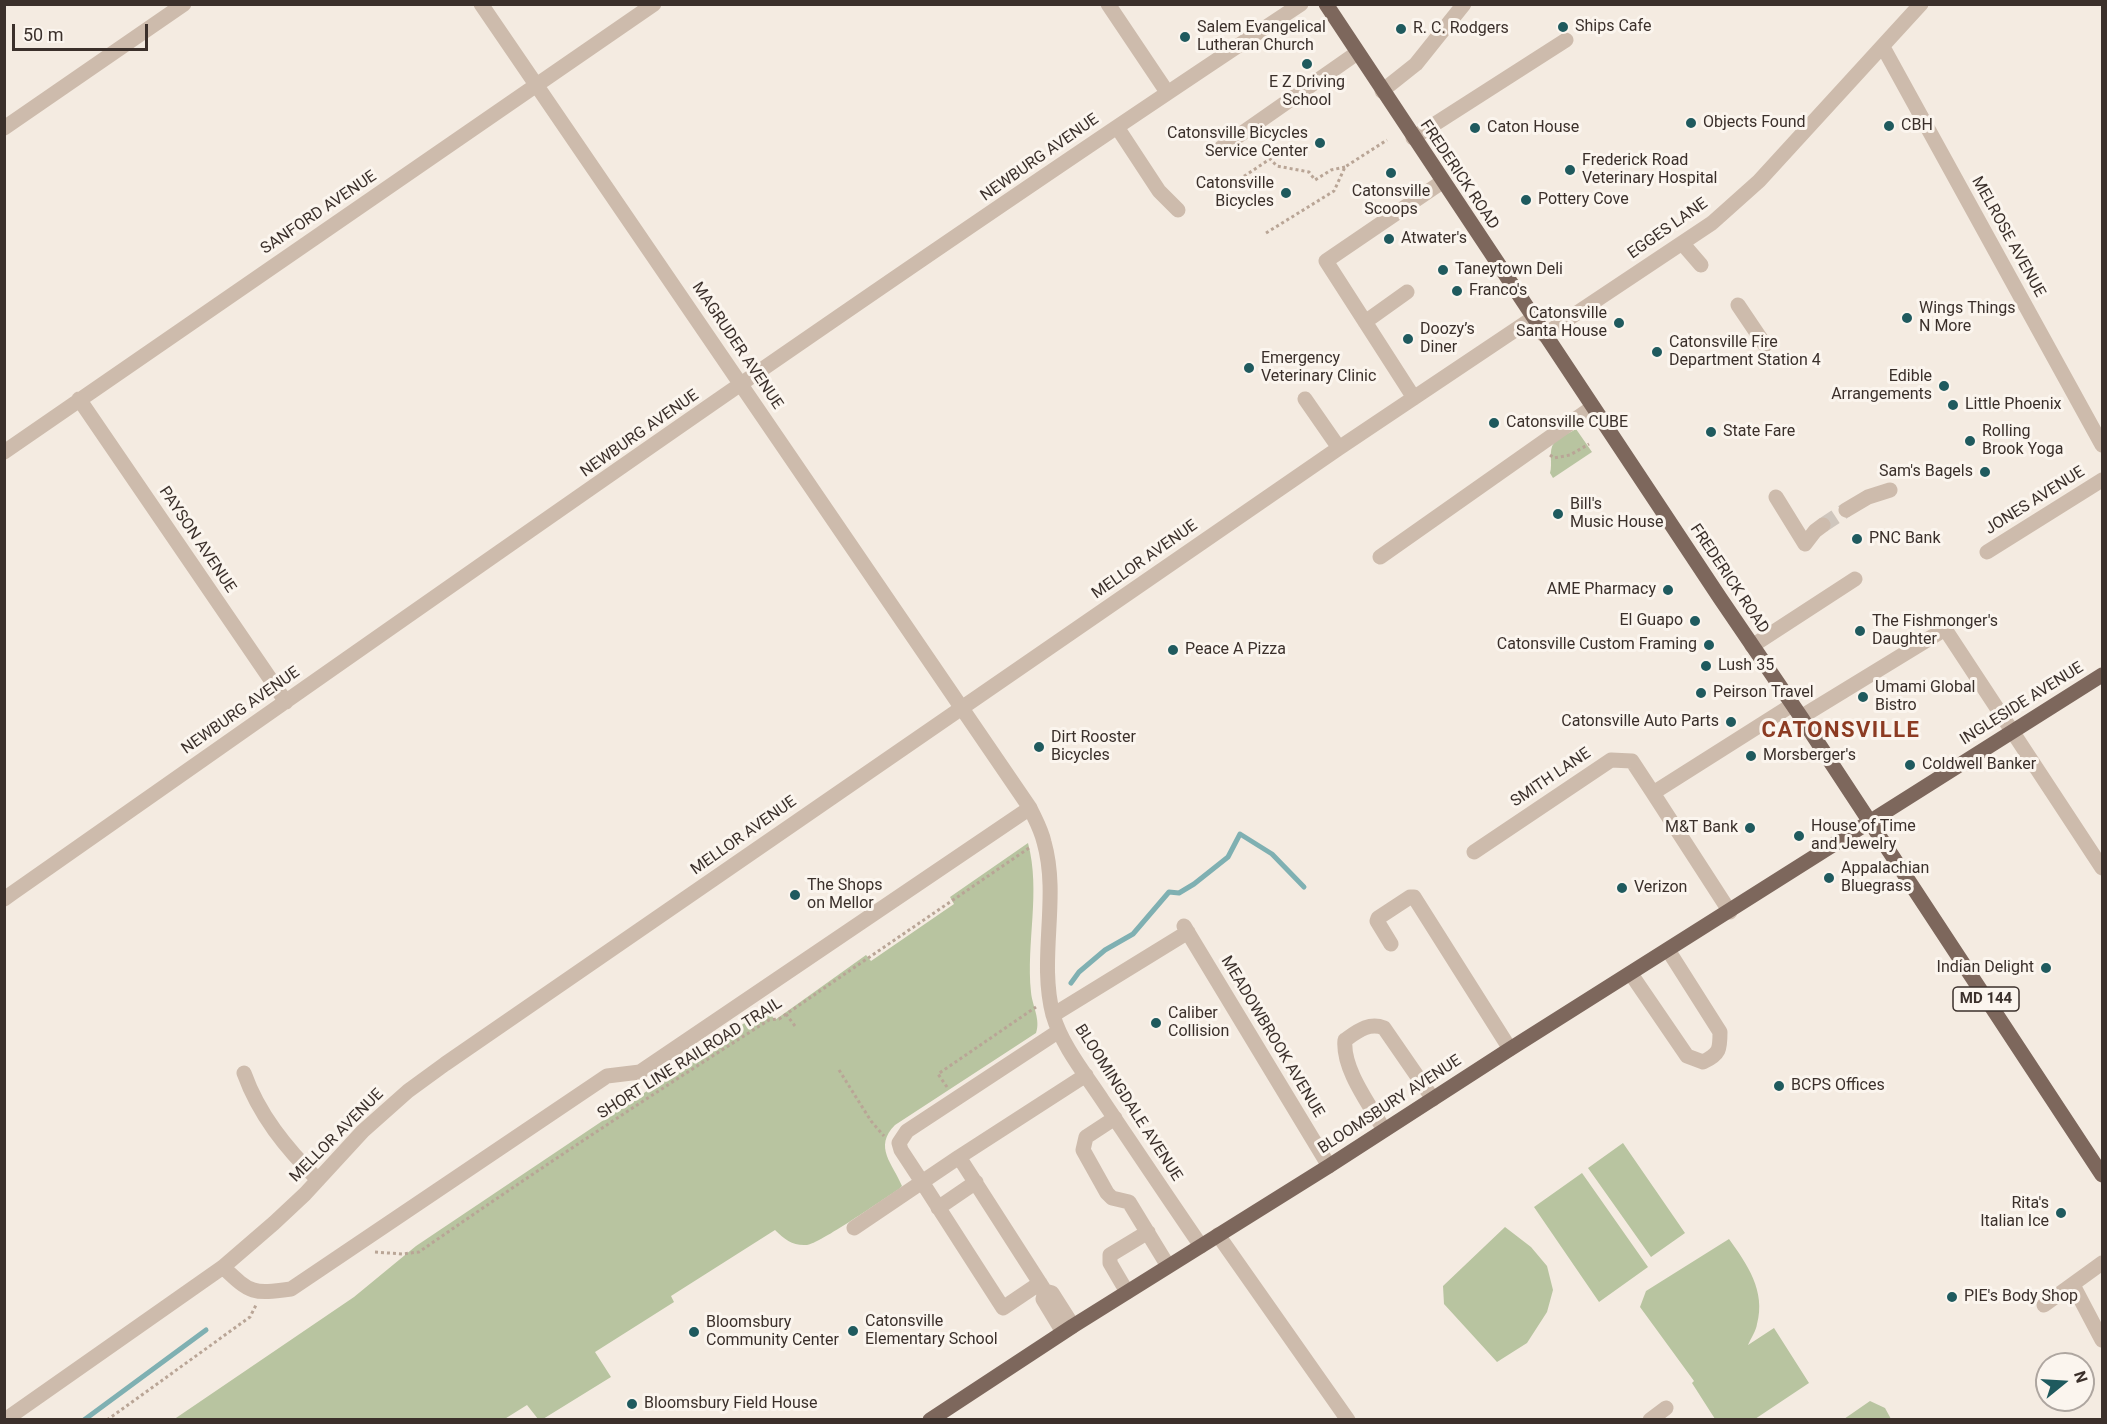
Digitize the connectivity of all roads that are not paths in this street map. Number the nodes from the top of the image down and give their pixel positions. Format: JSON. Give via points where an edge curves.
{"nodes":[{"id":1,"x":184,"y":4,"type":"edge"},
{"id":2,"x":482,"y":4,"type":"edge"},
{"id":3,"x":654,"y":4,"type":"edge"},
{"id":4,"x":1108,"y":4,"type":"edge"},
{"id":5,"x":1301,"y":4,"type":"edge"},
{"id":6,"x":1326,"y":4,"type":"edge"},
{"id":7,"x":1464,"y":4,"type":"edge"},
{"id":8,"x":1921,"y":4,"type":"edge"},
{"id":9,"x":1566,"y":40,"type":"dead end"},
{"id":10,"x":1883,"y":47,"type":"junction"},
{"id":11,"x":1357,"y":53,"type":"junction"},
{"id":12,"x":538,"y":85,"type":"junction"},
{"id":13,"x":1167,"y":92,"type":"junction"},
{"id":14,"x":1382,"y":92,"type":"junction"},
{"id":15,"x":1117,"y":127,"type":"junction"},
{"id":16,"x":4,"y":128,"type":"edge"},
{"id":17,"x":1413,"y":138,"type":"junction"},
{"id":18,"x":1221,"y":148,"type":"dead end"},
{"id":19,"x":1443,"y":182,"type":"junction"},
{"id":20,"x":1178,"y":210,"type":"dead end"},
{"id":21,"x":1682,"y":243,"type":"junction"},
{"id":22,"x":1701,"y":265,"type":"dead end"},
{"id":23,"x":1407,"y":292,"type":"dead end"},
{"id":24,"x":1737,"y":305,"type":"dead end"},
{"id":25,"x":1533,"y":318,"type":"junction"},
{"id":26,"x":1365,"y":322,"type":"junction"},
{"id":27,"x":1544,"y":335,"type":"junction"},
{"id":28,"x":1765,"y":345,"type":"dead end"},
{"id":29,"x":742,"y":385,"type":"junction"},
{"id":30,"x":1414,"y":398,"type":"junction"},
{"id":31,"x":79,"y":399,"type":"junction"},
{"id":32,"x":1305,"y":399,"type":"dead end"},
{"id":33,"x":1593,"y":407,"type":"junction"},
{"id":34,"x":2103,"y":445,"type":"edge"},
{"id":35,"x":1338,"y":448,"type":"junction"},
{"id":36,"x":4,"y":452,"type":"edge"},
{"id":37,"x":2103,"y":480,"type":"edge"},
{"id":38,"x":1890,"y":490,"type":"dead end"},
{"id":39,"x":1776,"y":497,"type":"dead end"},
{"id":40,"x":1846,"y":510,"type":"tunnel mouth"},
{"id":41,"x":1823,"y":525,"type":"tunnel mouth"},
{"id":42,"x":1987,"y":552,"type":"dead end"},
{"id":43,"x":1380,"y":557,"type":"dead end"},
{"id":44,"x":1855,"y":579,"type":"dead end"},
{"id":45,"x":1752,"y":646,"type":"junction"},
{"id":46,"x":2103,"y":675,"type":"edge"},
{"id":47,"x":286,"y":702,"type":"junction"},
{"id":48,"x":961,"y":709,"type":"junction"},
{"id":49,"x":1797,"y":711,"type":"junction"},
{"id":50,"x":2012,"y":732,"type":"junction"},
{"id":51,"x":1653,"y":793,"type":"junction"},
{"id":52,"x":1030,"y":808,"type":"junction"},
{"id":53,"x":1870,"y":822,"type":"junction"},
{"id":54,"x":1474,"y":852,"type":"dead end"},
{"id":55,"x":2103,"y":868,"type":"edge"},
{"id":56,"x":4,"y":899,"type":"edge"},
{"id":57,"x":1730,"y":912,"type":"junction"},
{"id":58,"x":1391,"y":944,"type":"dead end"},
{"id":59,"x":1668,"y":950,"type":"junction"},
{"id":60,"x":1631,"y":974,"type":"junction"},
{"id":61,"x":1053,"y":1015,"type":"junction"},
{"id":62,"x":1059,"y":1031,"type":"junction"},
{"id":63,"x":1510,"y":1049,"type":"junction"},
{"id":64,"x":244,"y":1072,"type":"dead end"},
{"id":65,"x":1086,"y":1075,"type":"junction"},
{"id":66,"x":1433,"y":1098,"type":"junction"},
{"id":67,"x":1114,"y":1118,"type":"junction"},
{"id":68,"x":1384,"y":1130,"type":"junction"},
{"id":69,"x":959,"y":1157,"type":"junction"},
{"id":70,"x":1329,"y":1166,"type":"junction"},
{"id":71,"x":2103,"y":1175,"type":"edge"},
{"id":72,"x":318,"y":1180,"type":"junction"},
{"id":73,"x":922,"y":1182,"type":"junction"},
{"id":74,"x":976,"y":1182,"type":"junction"},
{"id":75,"x":938,"y":1208,"type":"junction"},
{"id":76,"x":854,"y":1228,"type":"dead end"},
{"id":77,"x":1148,"y":1232,"type":"junction"},
{"id":78,"x":1218,"y":1235,"type":"junction"},
{"id":79,"x":1201,"y":1246,"type":"junction"},
{"id":80,"x":2103,"y":1263,"type":"edge"},
{"id":81,"x":1168,"y":1266,"type":"junction"},
{"id":82,"x":223,"y":1267,"type":"junction"},
{"id":83,"x":2073,"y":1285,"type":"junction"},
{"id":84,"x":1043,"y":1287,"type":"junction"},
{"id":85,"x":1127,"y":1292,"type":"junction"},
{"id":86,"x":2044,"y":1305,"type":"dead end"},
{"id":87,"x":1068,"y":1329,"type":"junction"},
{"id":88,"x":2103,"y":1340,"type":"edge"},
{"id":89,"x":1666,"y":1408,"type":"dead end"},
{"id":90,"x":5,"y":1419,"type":"edge"},
{"id":91,"x":930,"y":1419,"type":"edge"},
{"id":92,"x":1348,"y":1419,"type":"edge"},
{"id":93,"x":1650,"y":1419,"type":"edge"}],
"edges":[{"from":1,"to":16,"type":"street"},
{"from":2,"to":12,"type":"street","name":"MAGRUDER AVENUE"},
{"from":3,"to":12,"type":"street","name":"SANFORD AVENUE"},
{"from":4,"to":13,"type":"street"},
{"from":5,"to":13,"type":"street","name":"NEWBURG AVENUE"},
{"from":6,"to":11,"type":"main road","name":"FREDERICK ROAD","number":"MD 144"},
{"from":7,"to":14,"type":"street","via":[[1416,64]]},
{"from":8,"to":10,"type":"street","name":"EGGES LANE"},
{"from":9,"to":17,"type":"street"},
{"from":10,"to":21,"type":"street","name":"EGGES LANE","via":[[1772,166],[1712,223]]},
{"from":10,"to":34,"type":"street","name":"MELROSE AVENUE"},
{"from":11,"to":14,"type":"main road","name":"FREDERICK ROAD","number":"MD 144"},
{"from":11,"to":18,"type":"street"},
{"from":12,"to":29,"type":"street","name":"MAGRUDER AVENUE"},
{"from":12,"to":31,"type":"street","name":"SANFORD AVENUE"},
{"from":13,"to":15,"type":"street","name":"NEWBURG AVENUE"},
{"from":14,"to":17,"type":"main road","name":"FREDERICK ROAD","number":"MD 144"},
{"from":15,"to":20,"type":"street","via":[[1159,191]]},
{"from":15,"to":29,"type":"street","name":"NEWBURG AVENUE"},
{"from":17,"to":19,"type":"main road","name":"FREDERICK ROAD","number":"MD 144"},
{"from":19,"to":25,"type":"main road","name":"FREDERICK ROAD","number":"MD 144"},
{"from":19,"to":26,"type":"street","via":[[1326,261]]},
{"from":21,"to":22,"type":"street"},
{"from":21,"to":27,"type":"street","name":"EGGES LANE"},
{"from":23,"to":26,"type":"street"},
{"from":24,"to":28,"type":"street"},
{"from":25,"to":27,"type":"main road","name":"FREDERICK ROAD","number":"MD 144"},
{"from":25,"to":30,"type":"street","name":"MELLOR AVENUE"},
{"from":26,"to":30,"type":"street"},
{"from":27,"to":33,"type":"main road","name":"FREDERICK ROAD","number":"MD 144"},
{"from":29,"to":47,"type":"street","name":"NEWBURG AVENUE"},
{"from":29,"to":48,"type":"street","name":"MAGRUDER AVENUE"},
{"from":30,"to":35,"type":"street","name":"MELLOR AVENUE"},
{"from":31,"to":36,"type":"street","name":"SANFORD AVENUE"},
{"from":31,"to":47,"type":"street","name":"PAYSON AVENUE"},
{"from":32,"to":35,"type":"street"},
{"from":33,"to":43,"type":"street"},
{"from":33,"to":45,"type":"main road","name":"FREDERICK ROAD","number":"MD 144"},
{"from":35,"to":48,"type":"street","name":"MELLOR AVENUE"},
{"from":37,"to":42,"type":"street","name":"JONES AVENUE"},
{"from":38,"to":40,"type":"street"},
{"from":39,"to":41,"type":"street","via":[[1805,544]]},
{"from":44,"to":45,"type":"street"},
{"from":45,"to":49,"type":"main road","name":"FREDERICK ROAD","number":"MD 144"},
{"from":46,"to":50,"type":"main road","name":"INGLESIDE AVENUE"},
{"from":47,"to":56,"type":"street","name":"NEWBURG AVENUE"},
{"from":48,"to":52,"type":"street","name":"BLOOMINGDALE AVENUE"},
{"from":48,"to":72,"type":"street","name":"MELLOR AVENUE","via":[[408,1091],[363,1131]]},
{"from":49,"to":50,"type":"street","via":[[1945,628]]},
{"from":49,"to":51,"type":"street"},
{"from":49,"to":53,"type":"main road","name":"FREDERICK ROAD","number":"MD 144"},
{"from":50,"to":53,"type":"main road","name":"INGLESIDE AVENUE"},
{"from":50,"to":55,"type":"street"},
{"from":51,"to":54,"type":"street","name":"SMITH LANE","via":[[1632,761],[1611,760]]},
{"from":51,"to":57,"type":"street"},
{"from":52,"to":61,"type":"street","name":"BLOOMINGDALE AVENUE","via":[[1040,827],[1049,868],[1047,984]]},
{"from":52,"to":82,"type":"street","via":[[640,1072],[607,1076],[291,1289],[262,1293],[250,1290]]},
{"from":53,"to":57,"type":"main road","name":"BLOOMSBURY AVENUE"},
{"from":53,"to":71,"type":"main road","name":"FREDERICK ROAD","number":"MD 144"},
{"from":57,"to":59,"type":"main road","name":"BLOOMSBURY AVENUE"},
{"from":58,"to":63,"type":"street","via":[[1378,918],[1414,897]]},
{"from":59,"to":60,"type":"main road","name":"BLOOMSBURY AVENUE"},
{"from":59,"to":60,"type":"street","via":[[1720,1032],[1720,1048],[1713,1057],[1703,1062],[1687,1056]]},
{"from":60,"to":63,"type":"main road","name":"BLOOMSBURY AVENUE"},
{"from":61,"to":62,"type":"street","name":"BLOOMINGDALE AVENUE"},
{"from":61,"to":70,"type":"street","name":"MEADOWBROOK AVENUE","via":[[1186,929]]},
{"from":62,"to":65,"type":"street","name":"BLOOMINGDALE AVENUE"},
{"from":62,"to":73,"type":"street","via":[[902,1136],[901,1150]]},
{"from":63,"to":66,"type":"main road","name":"BLOOMSBURY AVENUE"},
{"from":64,"to":72,"type":"street","via":[[251,1095],[267,1122]]},
{"from":65,"to":67,"type":"street","name":"BLOOMINGDALE AVENUE"},
{"from":65,"to":69,"type":"street"},
{"from":66,"to":68,"type":"main road","name":"BLOOMSBURY AVENUE"},
{"from":66,"to":68,"type":"street","via":[[1384,1028],[1375,1025],[1361,1029],[1345,1040],[1344,1053]]},
{"from":67,"to":77,"type":"street","via":[[1086,1137],[1083,1150],[1107,1193],[1129,1202]]},
{"from":67,"to":79,"type":"street","name":"BLOOMINGDALE AVENUE"},
{"from":68,"to":70,"type":"main road","name":"BLOOMSBURY AVENUE"},
{"from":69,"to":73,"type":"street"},
{"from":69,"to":74,"type":"street"},
{"from":70,"to":78,"type":"main road","name":"BLOOMSBURY AVENUE"},
{"from":72,"to":82,"type":"street","name":"MELLOR AVENUE"},
{"from":73,"to":75,"type":"street"},
{"from":73,"to":76,"type":"street"},
{"from":74,"to":75,"type":"street"},
{"from":74,"to":84,"type":"street"},
{"from":75,"to":84,"type":"street","via":[[1003,1308]]},
{"from":77,"to":81,"type":"street"},
{"from":77,"to":85,"type":"street","via":[[1110,1255],[1110,1263]]},
{"from":78,"to":79,"type":"main road","name":"BLOOMSBURY AVENUE"},
{"from":78,"to":92,"type":"street"},
{"from":79,"to":81,"type":"main road","name":"BLOOMSBURY AVENUE"},
{"from":80,"to":83,"type":"street"},
{"from":81,"to":85,"type":"main road","name":"BLOOMSBURY AVENUE"},
{"from":82,"to":90,"type":"street","name":"MELLOR AVENUE"},
{"from":83,"to":86,"type":"street"},
{"from":83,"to":88,"type":"street"},
{"from":84,"to":87,"type":"street","via":[[1052,1293]]},
{"from":85,"to":87,"type":"main road","name":"BLOOMSBURY AVENUE"},
{"from":87,"to":91,"type":"main road","name":"BLOOMSBURY AVENUE"},
{"from":89,"to":93,"type":"street"}]}
